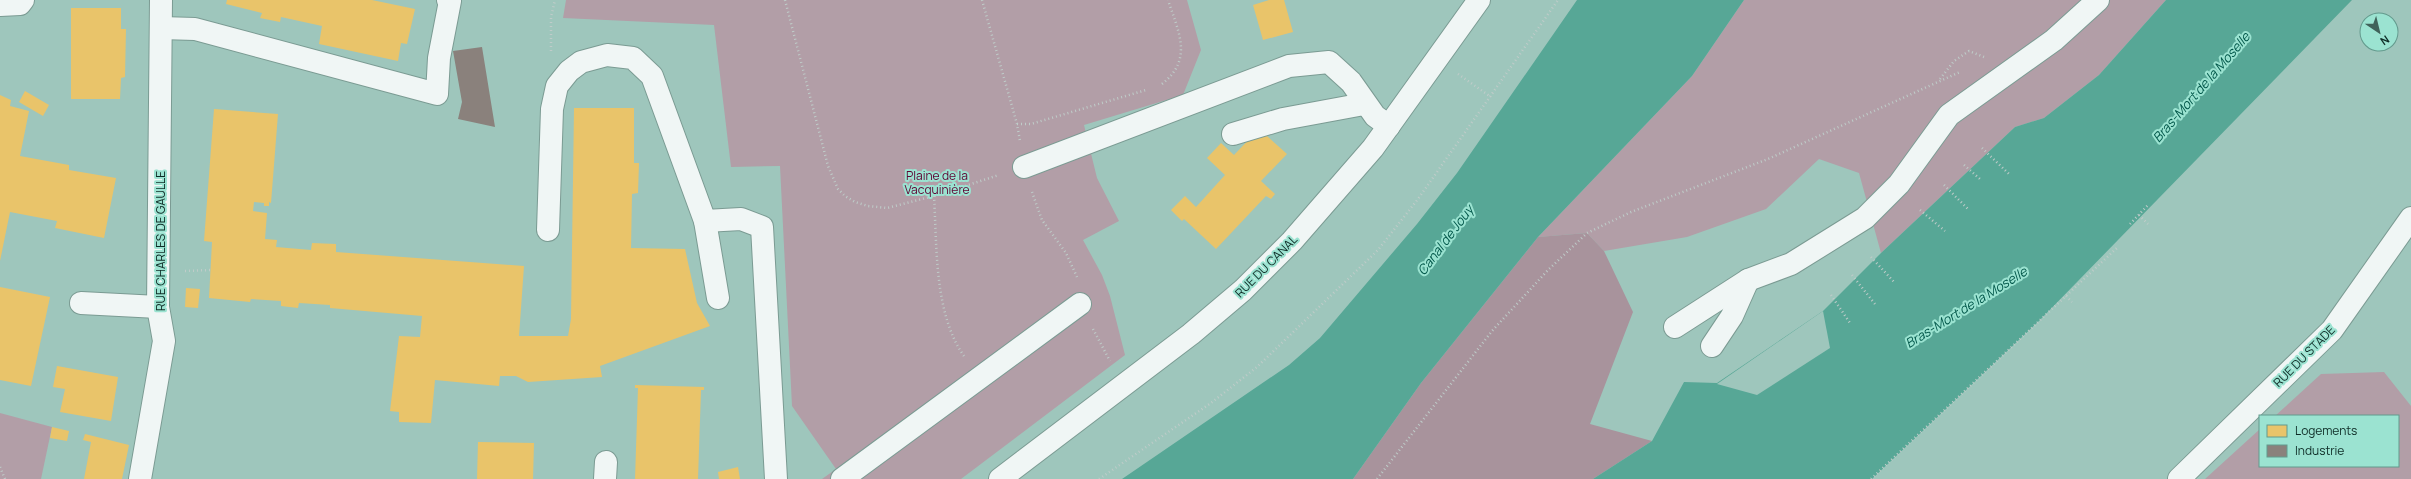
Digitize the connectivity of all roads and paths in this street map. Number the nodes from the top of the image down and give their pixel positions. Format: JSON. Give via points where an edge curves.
{"nodes":[{"id":1,"x":23,"y":0,"type":"edge"},
{"id":2,"x":161,"y":0,"type":"edge"},
{"id":3,"x":448,"y":0,"type":"edge"},
{"id":4,"x":555,"y":0,"type":"edge"},
{"id":5,"x":785,"y":0,"type":"edge"},
{"id":6,"x":982,"y":0,"type":"edge"},
{"id":7,"x":1168,"y":0,"type":"edge"},
{"id":8,"x":1479,"y":0,"type":"edge"},
{"id":9,"x":1558,"y":0,"type":"edge"},
{"id":10,"x":2098,"y":0,"type":"edge"},
{"id":11,"x":0,"y":5,"type":"edge"},
{"id":12,"x":161,"y":28,"type":"junction"},
{"id":13,"x":2026,"y":58,"type":"junction"},
{"id":14,"x":1438,"y":60,"type":"junction"},
{"id":15,"x":1964,"y":70,"type":"dead end"},
{"id":16,"x":569,"y":71,"type":"junction"},
{"id":17,"x":1938,"y":80,"type":"junction"},
{"id":18,"x":1159,"y":85,"type":"dead end"},
{"id":19,"x":1152,"y":88,"type":"dead end"},
{"id":20,"x":1491,"y":97,"type":"junction"},
{"id":21,"x":1364,"y":104,"type":"junction"},
{"id":22,"x":1017,"y":124,"type":"junction"},
{"id":23,"x":1389,"y":126,"type":"junction"},
{"id":24,"x":1233,"y":134,"type":"dead end"},
{"id":25,"x":1982,"y":148,"type":"dead end"},
{"id":26,"x":1964,"y":165,"type":"dead end"},
{"id":27,"x":1024,"y":167,"type":"junction"},
{"id":28,"x":2009,"y":174,"type":"dead end"},
{"id":29,"x":1980,"y":179,"type":"dead end"},
{"id":30,"x":1944,"y":185,"type":"dead end"},
{"id":31,"x":934,"y":196,"type":"junction"},
{"id":32,"x":2148,"y":205,"type":"dead end"},
{"id":33,"x":1920,"y":210,"type":"dead end"},
{"id":34,"x":1968,"y":210,"type":"dead end"},
{"id":35,"x":2139,"y":215,"type":"junction"},
{"id":36,"x":2411,"y":218,"type":"edge"},
{"id":37,"x":705,"y":221,"type":"junction"},
{"id":38,"x":2130,"y":224,"type":"dead end"},
{"id":39,"x":2148,"y":224,"type":"dead end"},
{"id":40,"x":548,"y":230,"type":"dead end"},
{"id":41,"x":1945,"y":231,"type":"dead end"},
{"id":42,"x":2118,"y":247,"type":"dead end"},
{"id":43,"x":1871,"y":258,"type":"dead end"},
{"id":44,"x":210,"y":270,"type":"dead end"},
{"id":45,"x":184,"y":272,"type":"dead end"},
{"id":46,"x":1852,"y":276,"type":"dead end"},
{"id":47,"x":1748,"y":280,"type":"junction"},
{"id":48,"x":1895,"y":283,"type":"dead end"},
{"id":49,"x":1832,"y":295,"type":"dead end"},
{"id":50,"x":2066,"y":296,"type":"junction"},
{"id":51,"x":718,"y":298,"type":"dead end"},
{"id":52,"x":2072,"y":302,"type":"dead end"},
{"id":53,"x":81,"y":303,"type":"dead end"},
{"id":54,"x":1080,"y":304,"type":"dead end"},
{"id":55,"x":1875,"y":304,"type":"dead end"},
{"id":56,"x":158,"y":307,"type":"junction"},
{"id":57,"x":1850,"y":323,"type":"dead end"},
{"id":58,"x":1675,"y":327,"type":"dead end"},
{"id":59,"x":1712,"y":346,"type":"dead end"},
{"id":60,"x":979,"y":378,"type":"junction"},
{"id":61,"x":0,"y":467,"type":"edge"},
{"id":62,"x":5,"y":479,"type":"edge"},
{"id":63,"x":140,"y":479,"type":"edge"},
{"id":64,"x":776,"y":479,"type":"edge"},
{"id":65,"x":842,"y":479,"type":"edge"},
{"id":66,"x":1000,"y":479,"type":"edge"},
{"id":67,"x":1099,"y":479,"type":"edge"},
{"id":68,"x":1377,"y":479,"type":"edge"},
{"id":69,"x":1871,"y":479,"type":"edge"},
{"id":70,"x":2179,"y":479,"type":"edge"}],
"edges":[{"from":1,"to":11,"type":"street","via":[[20,4]]},
{"from":2,"to":12,"type":"street","name":"RUE CHARLES DE GAULLE"},
{"from":3,"to":12,"type":"street","via":[[450,1],[439,58],[437,94],[195,29]]},
{"from":4,"to":16,"type":"path","via":[[551,17],[552,55]]},
{"from":5,"to":31,"type":"path","via":[[828,166],[838,189],[855,202],[887,208]]},
{"from":6,"to":22,"type":"path"},
{"from":7,"to":18,"type":"path","via":[[1182,45],[1179,61],[1170,77]]},
{"from":8,"to":14,"type":"street","name":"RUE DU CANAL"},
{"from":9,"to":20,"type":"path"},
{"from":10,"to":13,"type":"street","via":[[2054,40]]},
{"from":12,"to":56,"type":"street","name":"RUE CHARLES DE GAULLE"},
{"from":13,"to":17,"type":"path","via":[[1990,61],[1969,51],[1954,61]]},
{"from":13,"to":47,"type":"street","via":[[1949,115],[1899,184],[1865,218],[1791,264]]},
{"from":14,"to":20,"type":"path"},
{"from":14,"to":23,"type":"street","name":"RUE DU CANAL"},
{"from":15,"to":17,"type":"path"},
{"from":16,"to":37,"type":"street","via":[[581,62],[608,55],[633,58],[652,76]]},
{"from":16,"to":40,"type":"street","via":[[557,86],[552,109]]},
{"from":17,"to":68,"type":"path","via":[[1768,159],[1631,212],[1587,233],[1492,330]]},
{"from":19,"to":22,"type":"path","via":[[1031,124]]},
{"from":20,"to":67,"type":"path","via":[[1378,250],[1342,286],[1257,367],[1211,403]]},
{"from":21,"to":23,"type":"street"},
{"from":21,"to":24,"type":"street","via":[[1283,119]]},
{"from":21,"to":27,"type":"street","via":[[1351,82],[1329,62],[1289,66]]},
{"from":22,"to":27,"type":"path"},
{"from":23,"to":66,"type":"street","name":"RUE DU CANAL","via":[[1292,241],[1243,290],[1190,334]]},
{"from":25,"to":28,"type":"path"},
{"from":26,"to":29,"type":"path"},
{"from":27,"to":31,"type":"path"},
{"from":30,"to":34,"type":"path"},
{"from":31,"to":60,"type":"path","via":[[944,313],[958,348]]},
{"from":32,"to":35,"type":"path"},
{"from":33,"to":41,"type":"path"},
{"from":35,"to":38,"type":"path"},
{"from":35,"to":39,"type":"path"},
{"from":36,"to":70,"type":"street","name":"RUE DU STADE","via":[[2332,330]]},
{"from":37,"to":51,"type":"street"},
{"from":37,"to":64,"type":"street","via":[[741,218],[762,227]]},
{"from":42,"to":50,"type":"path"},
{"from":43,"to":48,"type":"path"},
{"from":44,"to":45,"type":"path"},
{"from":46,"to":55,"type":"path"},
{"from":47,"to":58,"type":"street"},
{"from":47,"to":59,"type":"street","via":[[1732,316]]},
{"from":49,"to":57,"type":"path"},
{"from":50,"to":52,"type":"path"},
{"from":50,"to":69,"type":"path"},
{"from":53,"to":56,"type":"street"},
{"from":54,"to":60,"type":"street"},
{"from":56,"to":63,"type":"street","name":"RUE CHARLES DE GAULLE","via":[[164,341]]},
{"from":60,"to":65,"type":"street"},
{"from":61,"to":62,"type":"path"}]}
